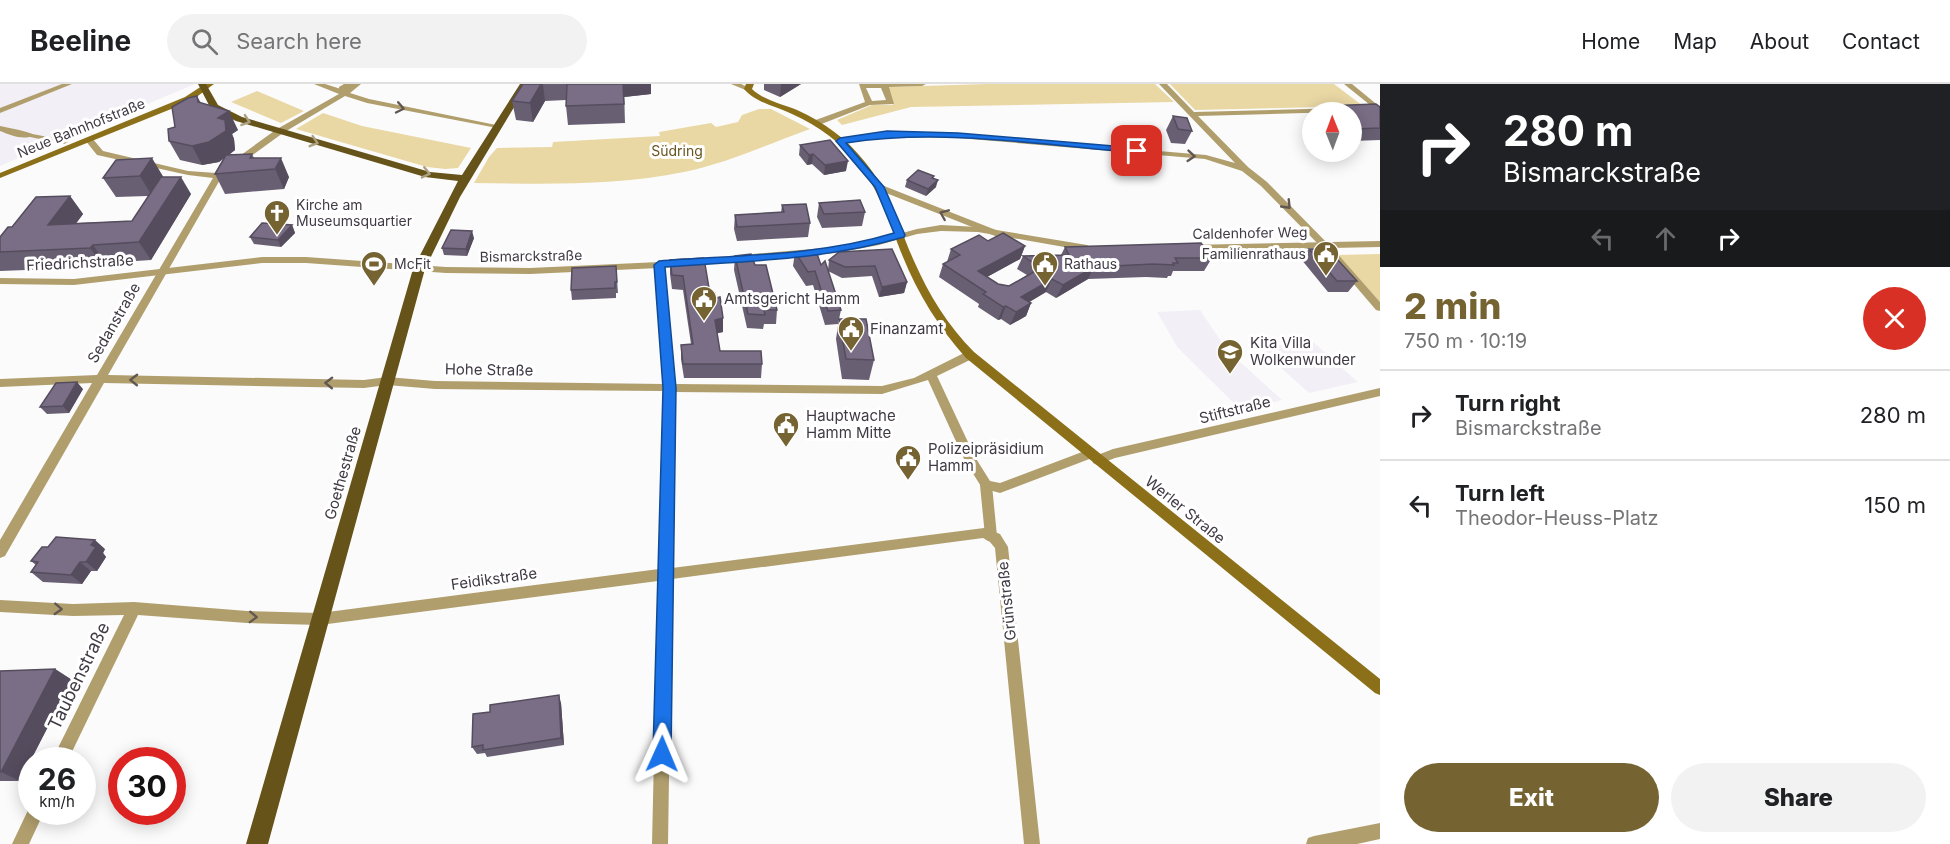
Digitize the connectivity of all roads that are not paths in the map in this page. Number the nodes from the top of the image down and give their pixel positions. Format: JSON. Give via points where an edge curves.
{"nodes":[{"id":1,"x":68,"y":84,"type":"edge"},
{"id":2,"x":194,"y":84,"type":"edge"},
{"id":3,"x":318,"y":84,"type":"edge"},
{"id":4,"x":357,"y":84,"type":"edge"},
{"id":5,"x":524,"y":84,"type":"edge"},
{"id":6,"x":735,"y":84,"type":"edge"},
{"id":7,"x":922,"y":84,"type":"edge"},
{"id":8,"x":1162,"y":84,"type":"edge"},
{"id":9,"x":1340,"y":84,"type":"edge"},
{"id":10,"x":1348,"y":84,"type":"edge"},
{"id":11,"x":884,"y":85,"type":"edge"},
{"id":12,"x":206,"y":86,"type":"edge"},
{"id":13,"x":749,"y":86,"type":"edge"},
{"id":14,"x":345,"y":89,"type":"edge"},
{"id":15,"x":869,"y":103,"type":"junction"},
{"id":16,"x":2,"y":107,"type":"edge"},
{"id":17,"x":189,"y":108,"type":"edge"},
{"id":18,"x":1365,"y":109,"type":"edge"},
{"id":19,"x":1377,"y":109,"type":"edge"},
{"id":20,"x":1302,"y":111,"type":"edge"},
{"id":21,"x":1191,"y":114,"type":"junction"},
{"id":22,"x":816,"y":123,"type":"junction"},
{"id":23,"x":497,"y":126,"type":"junction"},
{"id":24,"x":0,"y":128,"type":"edge"},
{"id":25,"x":112,"y":130,"type":"junction"},
{"id":26,"x":280,"y":131,"type":"junction"},
{"id":27,"x":89,"y":140,"type":"junction"},
{"id":28,"x":840,"y":141,"type":"junction"},
{"id":29,"x":64,"y":142,"type":"junction"},
{"id":30,"x":0,"y":169,"type":"edge"},
{"id":31,"x":1245,"y":169,"type":"junction"},
{"id":32,"x":0,"y":176,"type":"edge"},
{"id":33,"x":218,"y":176,"type":"junction"},
{"id":34,"x":466,"y":179,"type":"junction"},
{"id":35,"x":879,"y":187,"type":"junction"},
{"id":36,"x":999,"y":234,"type":"junction"},
{"id":37,"x":900,"y":235,"type":"junction"},
{"id":38,"x":1380,"y":244,"type":"edge"},
{"id":39,"x":1326,"y":246,"type":"junction"},
{"id":40,"x":1099,"y":248,"type":"edge"},
{"id":41,"x":1174,"y":248,"type":"edge"},
{"id":42,"x":659,"y":265,"type":"junction"},
{"id":43,"x":419,"y":269,"type":"junction"},
{"id":44,"x":162,"y":272,"type":"junction"},
{"id":45,"x":0,"y":281,"type":"edge"},
{"id":46,"x":1380,"y":308,"type":"edge"},
{"id":47,"x":970,"y":355,"type":"junction"},
{"id":48,"x":931,"y":374,"type":"junction"},
{"id":49,"x":99,"y":379,"type":"junction"},
{"id":50,"x":387,"y":381,"type":"junction"},
{"id":51,"x":0,"y":383,"type":"edge"},
{"id":52,"x":669,"y":388,"type":"junction"},
{"id":53,"x":1380,"y":392,"type":"edge"},
{"id":54,"x":1094,"y":457,"type":"junction"},
{"id":55,"x":986,"y":485,"type":"junction"},
{"id":56,"x":991,"y":536,"type":"junction"},
{"id":57,"x":0,"y":552,"type":"edge"},
{"id":58,"x":665,"y":573,"type":"junction"},
{"id":59,"x":0,"y":606,"type":"edge"},
{"id":60,"x":134,"y":608,"type":"junction"},
{"id":61,"x":320,"y":619,"type":"junction"},
{"id":62,"x":1380,"y":688,"type":"edge"},
{"id":63,"x":66,"y":747,"type":"edge"},
{"id":64,"x":30,"y":825,"type":"edge"},
{"id":65,"x":1380,"y":831,"type":"edge"},
{"id":66,"x":20,"y":844,"type":"edge"},
{"id":67,"x":257,"y":844,"type":"edge"},
{"id":68,"x":660,"y":844,"type":"edge"},
{"id":69,"x":1032,"y":844,"type":"edge"},
{"id":70,"x":1314,"y":844,"type":"edge"}],
"edges":[{"from":1,"to":16,"type":"street"},
{"from":2,"to":29,"type":"main road","name":"Neue Bahnhofstraße","via":[[181,95]]},
{"from":3,"to":14,"type":"street"},
{"from":4,"to":14,"type":"street","name":"Sedanstraße"},
{"from":5,"to":23,"type":"main road","name":"Goethestraße"},
{"from":6,"to":13,"type":"street"},
{"from":7,"to":11,"type":"street"},
{"from":8,"to":21,"type":"street"},
{"from":9,"to":19,"type":"street"},
{"from":10,"to":19,"type":"street"},
{"from":11,"to":15,"type":"street","via":[[891,102]]},
{"from":11,"to":15,"type":"street","via":[[862,86]]},
{"from":12,"to":25,"type":"main road","name":"Neue Bahnhofstraße"},
{"from":12,"to":26,"type":"main road","one_way":true,"via":[[210,107]]},
{"from":13,"to":22,"type":"main road","name":"Werler Straße","via":[[755,96]]},
{"from":14,"to":23,"type":"street","one_way":true,"via":[[402,108]]},
{"from":14,"to":26,"type":"street","name":"Sedanstraße"},
{"from":15,"to":22,"type":"street"},
{"from":17,"to":25,"type":"main road"},
{"from":18,"to":19,"type":"street"},
{"from":20,"to":21,"type":"street"},
{"from":21,"to":31,"type":"street"},
{"from":22,"to":28,"type":"main road","name":"Werler Straße"},
{"from":23,"to":34,"type":"main road","name":"Goethestraße"},
{"from":24,"to":29,"type":"street"},
{"from":25,"to":27,"type":"main road","name":"Neue Bahnhofstraße"},
{"from":26,"to":33,"type":"street","name":"Sedanstraße"},
{"from":26,"to":34,"type":"main road","one_way":true,"via":[[429,175]]},
{"from":27,"to":32,"type":"main road","name":"Neue Bahnhofstraße"},
{"from":27,"to":33,"type":"street","via":[[100,153]]},
{"from":28,"to":31,"type":"street","one_way":true,"via":[[887,134],[998,138],[1206,157]]},
{"from":28,"to":35,"type":"main road","name":"Werler Straße"},
{"from":29,"to":30,"type":"main road","name":"Neue Bahnhofstraße"},
{"from":31,"to":39,"type":"street","one_way":true,"via":[[1273,191]]},
{"from":33,"to":44,"type":"street","name":"Sedanstraße"},
{"from":34,"to":43,"type":"main road","name":"Goethestraße"},
{"from":36,"to":35,"type":"street","one_way":true},
{"from":35,"to":37,"type":"main road","name":"Werler Straße"},
{"from":36,"to":37,"type":"street","name":"Bismarckstraße","via":[[943,228]]},
{"from":36,"to":40,"type":"street"},
{"from":37,"to":42,"type":"street","name":"Bismarckstraße","via":[[829,251]]},
{"from":37,"to":47,"type":"main road","name":"Werler Straße","via":[[930,301]]},
{"from":38,"to":39,"type":"street","name":"Caldenhofer Weg"},
{"from":39,"to":41,"type":"street","name":"Caldenhofer Weg"},
{"from":39,"to":46,"type":"street"},
{"from":42,"to":43,"type":"street","name":"Bismarckstraße","via":[[530,271]]},
{"from":42,"to":52,"type":"street"},
{"from":43,"to":44,"type":"street","name":"Bismarckstraße","via":[[284,259]]},
{"from":43,"to":50,"type":"main road","name":"Goethestraße"},
{"from":44,"to":45,"type":"street","name":"Friedrichstraße","via":[[74,282]]},
{"from":44,"to":49,"type":"street","name":"Sedanstraße"},
{"from":47,"to":48,"type":"street","name":"Hohe Straße"},
{"from":47,"to":54,"type":"main road","name":"Werler Straße"},
{"from":48,"to":52,"type":"street","name":"Hohe Straße","via":[[882,390]]},
{"from":48,"to":55,"type":"street","name":"Grünstraße"},
{"from":50,"to":49,"type":"street","name":"Hohe Straße","one_way":true,"via":[[364,384]]},
{"from":49,"to":51,"type":"street","name":"Hohe Straße"},
{"from":49,"to":57,"type":"street","name":"Sedanstraße"},
{"from":50,"to":52,"type":"street","name":"Hohe Straße"},
{"from":50,"to":61,"type":"main road","name":"Goethestraße"},
{"from":52,"to":58,"type":"street"},
{"from":53,"to":54,"type":"street","name":"Stiftstraße"},
{"from":54,"to":55,"type":"street","via":[[1000,488]]},
{"from":54,"to":62,"type":"main road","name":"Werler Straße"},
{"from":55,"to":56,"type":"street","name":"Grünstraße"},
{"from":56,"to":58,"type":"street","name":"Feidikstraße","via":[[984,533]]},
{"from":56,"to":69,"type":"street","name":"Grünstraße","via":[[1001,547]]},
{"from":58,"to":61,"type":"street","name":"Feidikstraße"},
{"from":58,"to":68,"type":"street"},
{"from":59,"to":60,"type":"street","name":"Feidikstraße","one_way":true},
{"from":60,"to":61,"type":"street","name":"Feidikstraße","one_way":true},
{"from":60,"to":63,"type":"street","name":"Taubenstraße"},
{"from":61,"to":67,"type":"main road","name":"Goethestraße"},
{"from":64,"to":66,"type":"street"},
{"from":65,"to":70,"type":"street"}]}
